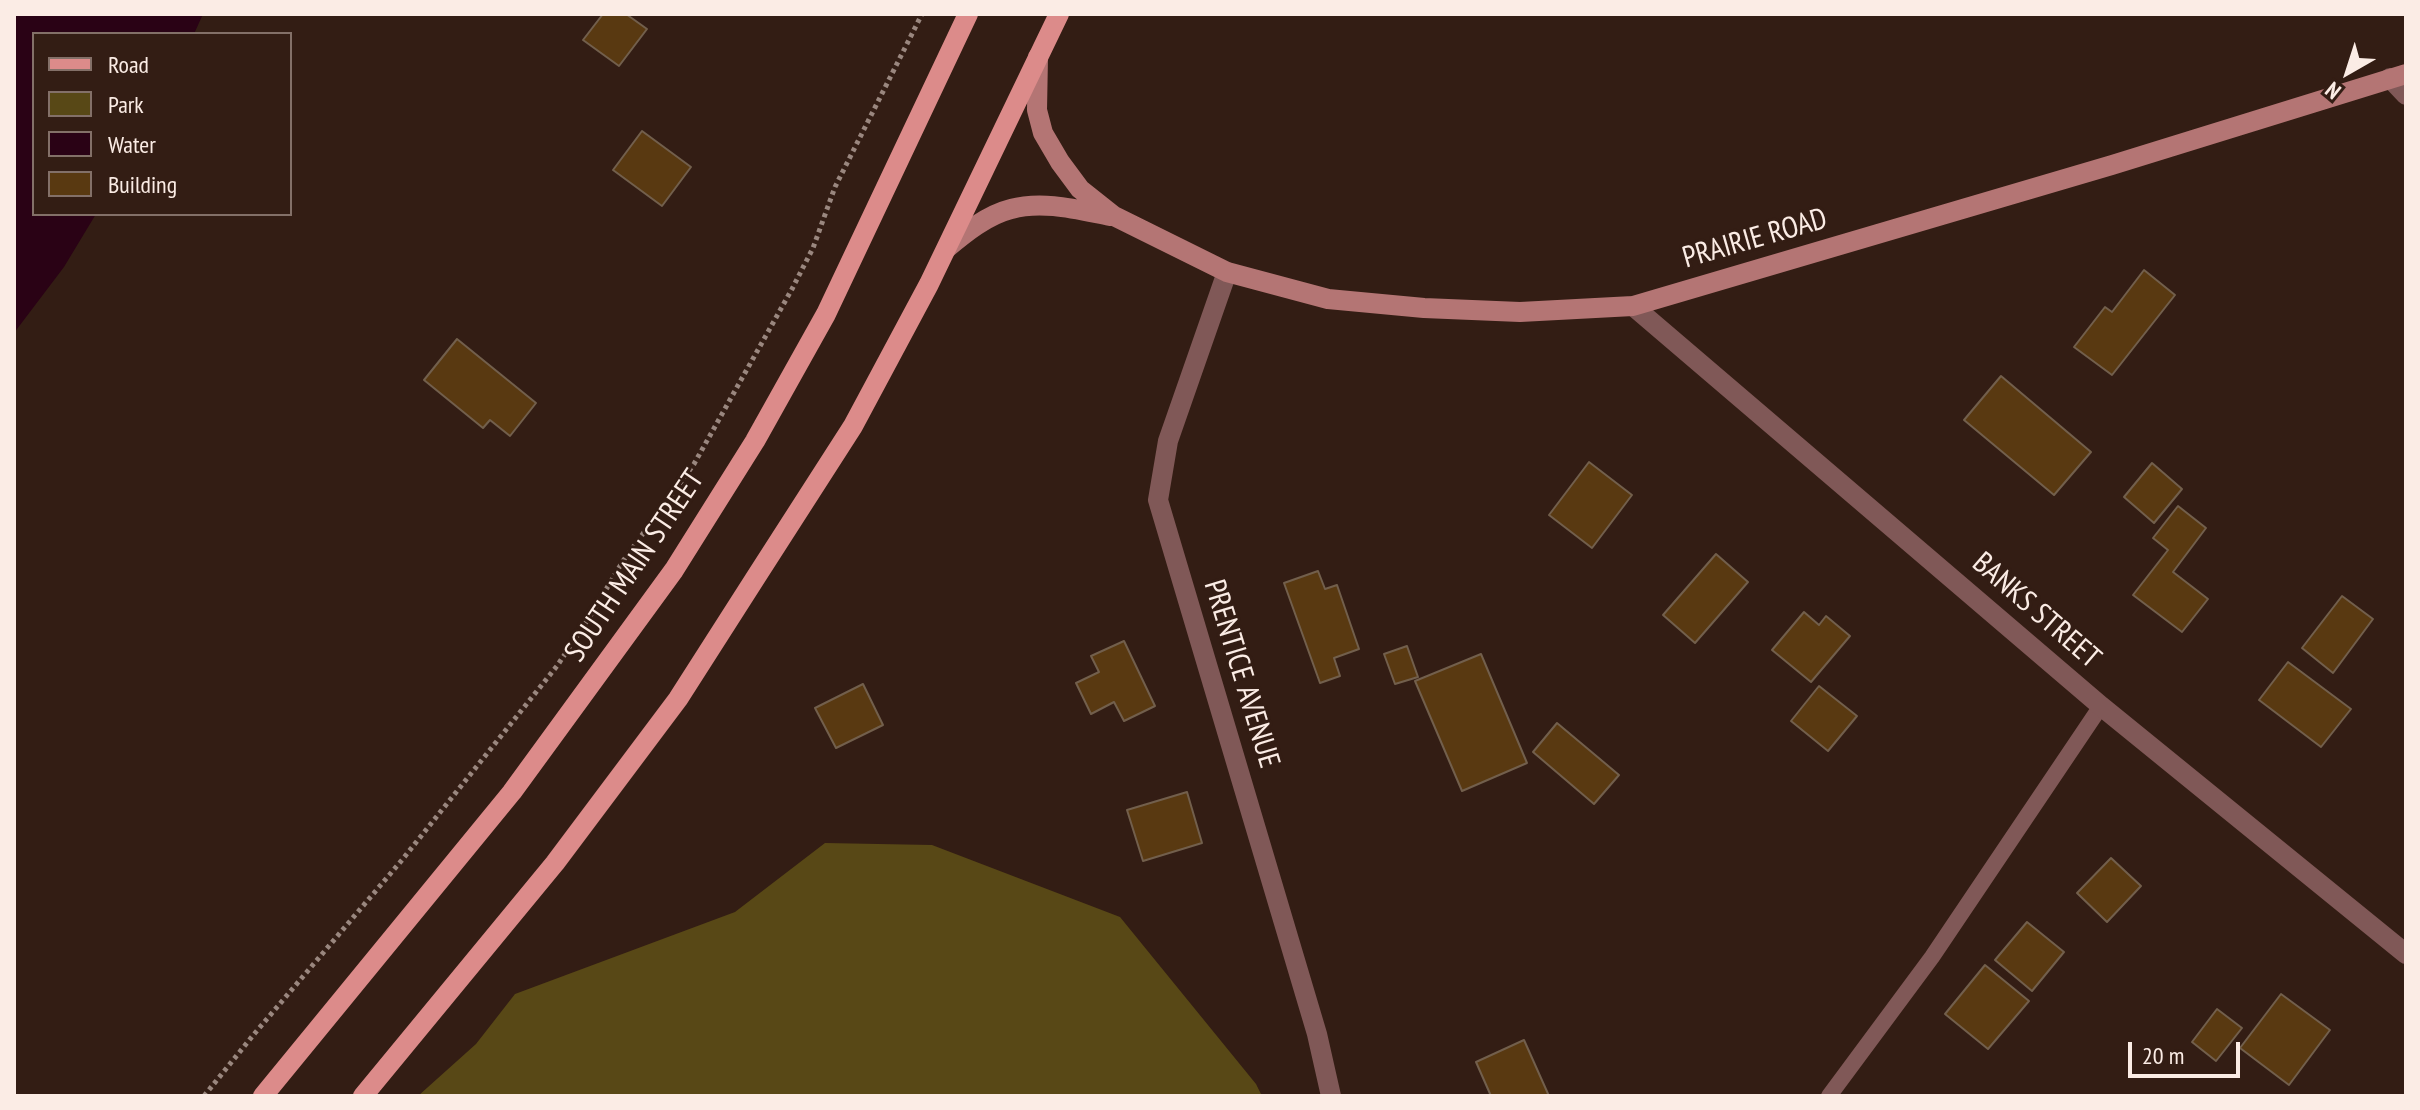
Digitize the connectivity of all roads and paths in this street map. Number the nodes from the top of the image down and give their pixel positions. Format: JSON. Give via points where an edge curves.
{"nodes":[{"id":1,"x":922,"y":14,"type":"edge"},
{"id":2,"x":968,"y":14,"type":"edge"},
{"id":3,"x":1059,"y":14,"type":"edge"},
{"id":4,"x":1038,"y":57,"type":"junction"},
{"id":5,"x":2398,"y":76,"type":"edge"},
{"id":6,"x":2406,"y":95,"type":"edge"},
{"id":7,"x":1114,"y":216,"type":"junction"},
{"id":8,"x":947,"y":248,"type":"junction"},
{"id":9,"x":1227,"y":272,"type":"junction"},
{"id":10,"x":1633,"y":306,"type":"junction"},
{"id":11,"x":2101,"y":706,"type":"junction"},
{"id":12,"x":2406,"y":954,"type":"edge"},
{"id":13,"x":204,"y":1096,"type":"edge"},
{"id":14,"x":263,"y":1096,"type":"edge"},
{"id":15,"x":363,"y":1096,"type":"edge"},
{"id":16,"x":1331,"y":1096,"type":"edge"},
{"id":17,"x":1829,"y":1096,"type":"edge"}],
"edges":[{"from":1,"to":13,"type":"path","via":[[835,187],[813,248],[694,464],[623,561],[557,666]]},
{"from":2,"to":14,"type":"main road","name":"SOUTH MAIN STREET","via":[[826,314],[674,570],[512,792]]},
{"from":3,"to":4,"type":"main road"},
{"from":4,"to":7,"type":"street","name":"PRAIRIE ROAD","via":[[1037,110],[1043,133],[1080,189]]},
{"from":4,"to":8,"type":"main road"},
{"from":5,"to":6,"type":"street"},
{"from":5,"to":10,"type":"street","name":"PRAIRIE ROAD"},
{"from":7,"to":8,"type":"street","name":"PRAIRIE ROAD","via":[[1052,205],[1011,209],[970,229]]},
{"from":7,"to":9,"type":"street","name":"PRAIRIE ROAD"},
{"from":8,"to":15,"type":"main road","via":[[853,426],[678,699],[555,863]]},
{"from":9,"to":10,"type":"street","name":"PRAIRIE ROAD","via":[[1328,299],[1424,308],[1520,312]]},
{"from":9,"to":16,"type":"street","name":"PRENTICE AVENUE","via":[[1168,441],[1158,500]]},
{"from":10,"to":11,"type":"street","name":"BANKS STREET"},
{"from":11,"to":12,"type":"street","name":"BANKS STREET"},
{"from":11,"to":17,"type":"lane","via":[[1932,957]]}]}
